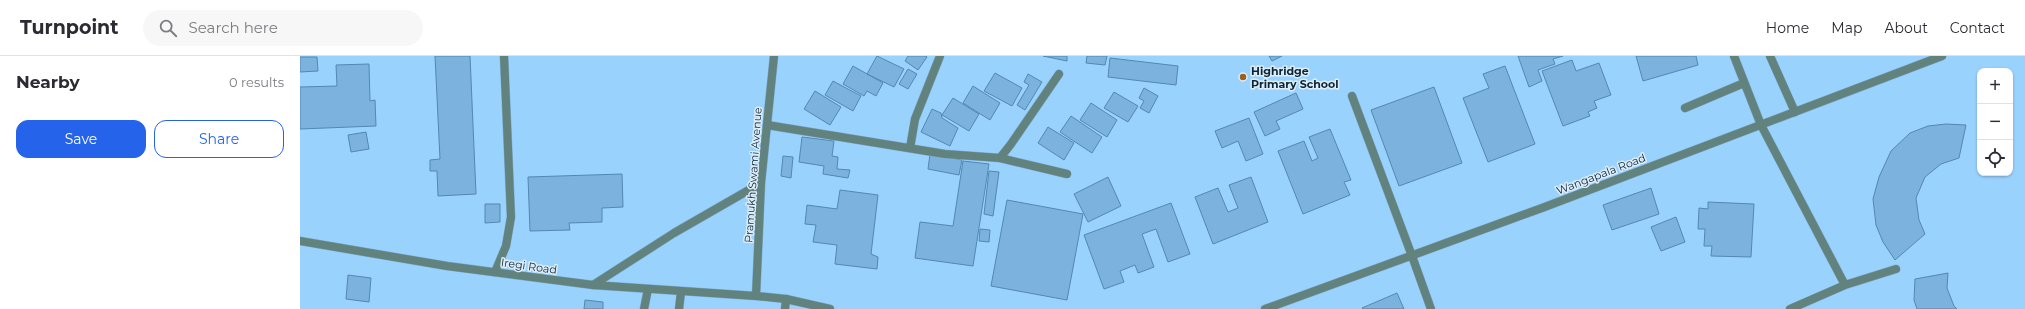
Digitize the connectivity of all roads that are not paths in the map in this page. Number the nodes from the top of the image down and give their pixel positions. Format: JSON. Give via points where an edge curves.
{"nodes":[{"id":1,"x":504,"y":56,"type":"edge"},
{"id":2,"x":774,"y":56,"type":"edge"},
{"id":3,"x":940,"y":56,"type":"edge"},
{"id":4,"x":1734,"y":56,"type":"edge"},
{"id":5,"x":1770,"y":56,"type":"edge"},
{"id":6,"x":1942,"y":56,"type":"edge"},
{"id":7,"x":1059,"y":74,"type":"dead end"},
{"id":8,"x":1744,"y":83,"type":"junction"},
{"id":9,"x":1352,"y":96,"type":"dead end"},
{"id":10,"x":1685,"y":108,"type":"dead end"},
{"id":11,"x":1795,"y":112,"type":"junction"},
{"id":12,"x":767,"y":125,"type":"junction"},
{"id":13,"x":1761,"y":125,"type":"junction"},
{"id":14,"x":910,"y":148,"type":"junction"},
{"id":15,"x":1000,"y":158,"type":"junction"},
{"id":16,"x":1068,"y":174,"type":"dead end"},
{"id":17,"x":761,"y":183,"type":"junction"},
{"id":18,"x":300,"y":241,"type":"edge"},
{"id":19,"x":1412,"y":256,"type":"junction"},
{"id":20,"x":1896,"y":270,"type":"dead end"},
{"id":21,"x":494,"y":272,"type":"junction"},
{"id":22,"x":593,"y":285,"type":"junction"},
{"id":23,"x":1845,"y":285,"type":"junction"},
{"id":24,"x":648,"y":289,"type":"junction"},
{"id":25,"x":681,"y":292,"type":"junction"},
{"id":26,"x":756,"y":296,"type":"junction"},
{"id":27,"x":786,"y":299,"type":"junction"},
{"id":28,"x":644,"y":309,"type":"edge"},
{"id":29,"x":679,"y":309,"type":"edge"},
{"id":30,"x":785,"y":309,"type":"edge"},
{"id":31,"x":830,"y":309,"type":"edge"},
{"id":32,"x":1265,"y":309,"type":"edge"},
{"id":33,"x":1431,"y":309,"type":"edge"},
{"id":34,"x":1790,"y":309,"type":"edge"}],
"edges":[{"from":1,"to":21,"type":"street","via":[[511,217],[506,246]]},
{"from":2,"to":12,"type":"street","name":"Pramukh Swami Avenue"},
{"from":3,"to":14,"type":"street","via":[[915,119]]},
{"from":4,"to":8,"type":"street"},
{"from":5,"to":11,"type":"street"},
{"from":6,"to":11,"type":"street","name":"Wangapala Road"},
{"from":7,"to":15,"type":"street"},
{"from":8,"to":10,"type":"street"},
{"from":8,"to":13,"type":"street"},
{"from":9,"to":19,"type":"street"},
{"from":11,"to":13,"type":"street","name":"Wangapala Road"},
{"from":12,"to":14,"type":"street"},
{"from":12,"to":17,"type":"street","name":"Pramukh Swami Avenue"},
{"from":13,"to":19,"type":"street","name":"Wangapala Road"},
{"from":13,"to":23,"type":"street"},
{"from":14,"to":15,"type":"street","via":[[945,154]]},
{"from":15,"to":16,"type":"street"},
{"from":17,"to":22,"type":"street","via":[[674,233]]},
{"from":17,"to":26,"type":"street","name":"Pramukh Swami Avenue"},
{"from":18,"to":21,"type":"street","name":"Iregi Road"},
{"from":19,"to":32,"type":"street","name":"Wangapala Road"},
{"from":19,"to":33,"type":"street"},
{"from":20,"to":23,"type":"street"},
{"from":21,"to":22,"type":"street","name":"Iregi Road"},
{"from":22,"to":24,"type":"street","name":"Iregi Road"},
{"from":23,"to":34,"type":"street"},
{"from":24,"to":25,"type":"street","name":"Iregi Road"},
{"from":24,"to":28,"type":"street"},
{"from":25,"to":26,"type":"street","name":"Iregi Road"},
{"from":25,"to":29,"type":"street"},
{"from":26,"to":27,"type":"street"},
{"from":27,"to":30,"type":"street"},
{"from":27,"to":31,"type":"street"}]}
